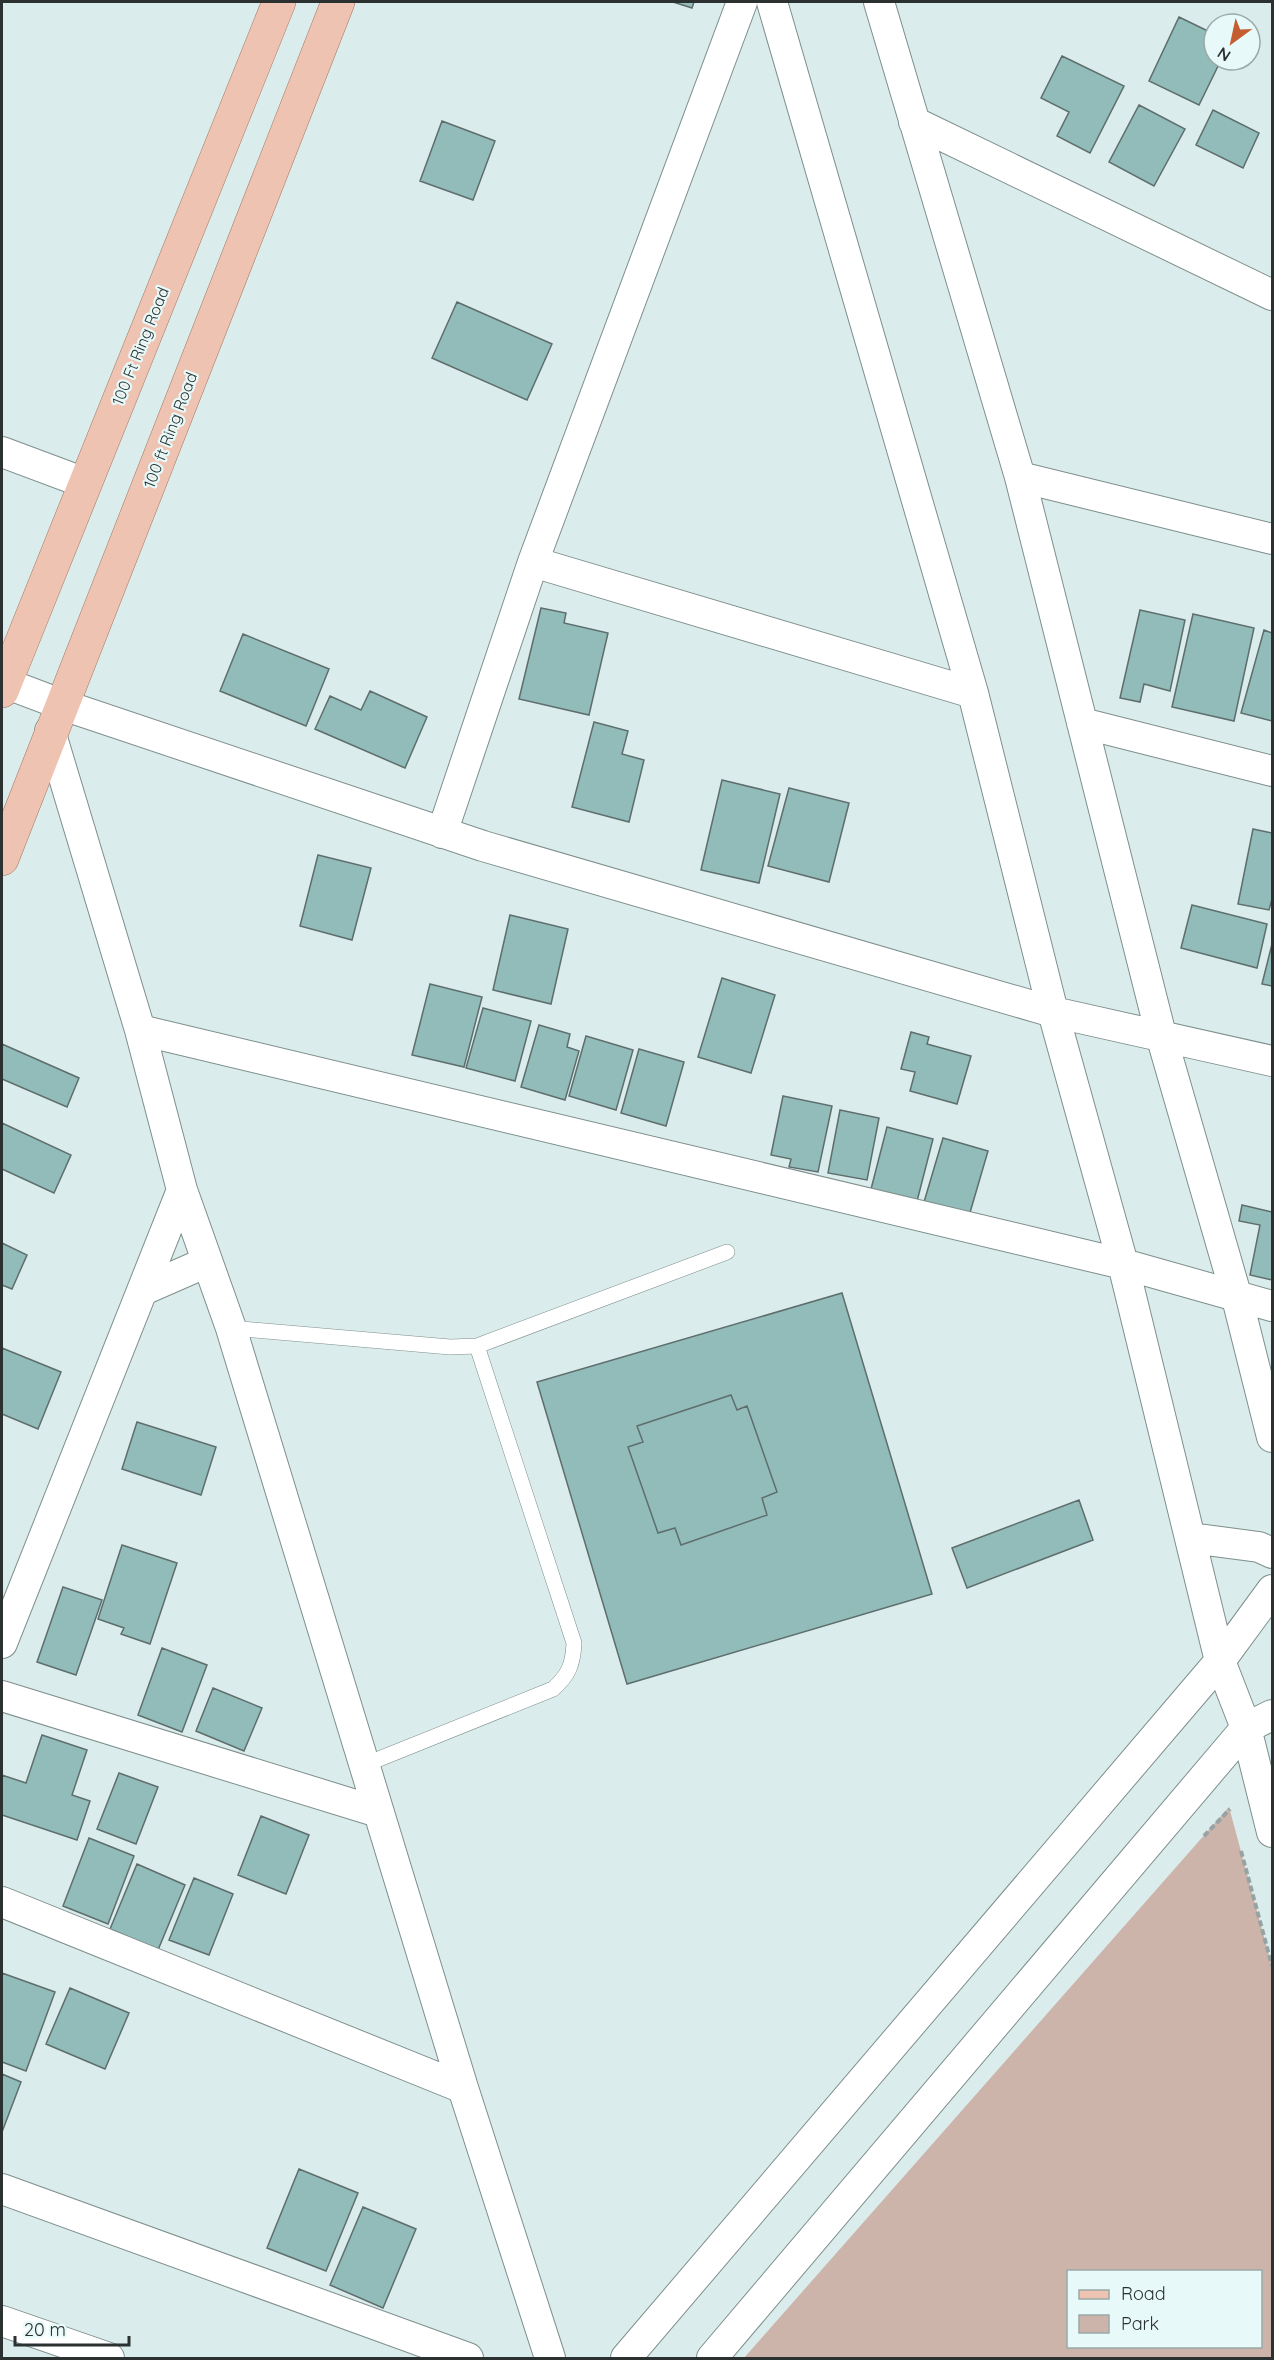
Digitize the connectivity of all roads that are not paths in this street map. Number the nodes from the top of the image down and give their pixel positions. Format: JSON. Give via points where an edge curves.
{"nodes":[{"id":1,"x":279,"y":2,"type":"edge"},
{"id":2,"x":338,"y":2,"type":"edge"},
{"id":3,"x":742,"y":2,"type":"edge"},
{"id":4,"x":772,"y":2,"type":"edge"},
{"id":5,"x":879,"y":2,"type":"edge"},
{"id":6,"x":914,"y":122,"type":"junction"},
{"id":7,"x":1272,"y":295,"type":"edge"},
{"id":8,"x":2,"y":452,"type":"edge"},
{"id":9,"x":1020,"y":477,"type":"junction"},
{"id":10,"x":85,"y":483,"type":"junction"},
{"id":11,"x":1272,"y":539,"type":"edge"},
{"id":12,"x":533,"y":562,"type":"junction"},
{"id":13,"x":3,"y":685,"type":"edge"},
{"id":14,"x":973,"y":693,"type":"junction"},
{"id":15,"x":57,"y":718,"type":"junction"},
{"id":16,"x":1082,"y":723,"type":"junction"},
{"id":17,"x":1272,"y":771,"type":"edge"},
{"id":18,"x":442,"y":833,"type":"junction"},
{"id":19,"x":2,"y":859,"type":"edge"},
{"id":20,"x":1053,"y":1012,"type":"junction"},
{"id":21,"x":140,"y":1029,"type":"junction"},
{"id":22,"x":1161,"y":1035,"type":"junction"},
{"id":23,"x":1272,"y":1061,"type":"edge"},
{"id":24,"x":182,"y":1190,"type":"junction"},
{"id":25,"x":727,"y":1252,"type":"dead end"},
{"id":26,"x":207,"y":1262,"type":"junction"},
{"id":27,"x":1123,"y":1264,"type":"junction"},
{"id":28,"x":142,"y":1290,"type":"junction"},
{"id":29,"x":1237,"y":1298,"type":"junction"},
{"id":30,"x":1272,"y":1306,"type":"edge"},
{"id":31,"x":231,"y":1329,"type":"junction"},
{"id":32,"x":477,"y":1346,"type":"junction"},
{"id":33,"x":1272,"y":1437,"type":"edge"},
{"id":34,"x":1190,"y":1538,"type":"junction"},
{"id":35,"x":1272,"y":1553,"type":"edge"},
{"id":36,"x":1272,"y":1590,"type":"edge"},
{"id":37,"x":2,"y":1643,"type":"edge"},
{"id":38,"x":1220,"y":1661,"type":"junction"},
{"id":39,"x":2,"y":1696,"type":"edge"},
{"id":40,"x":1272,"y":1715,"type":"edge"},
{"id":41,"x":1246,"y":1728,"type":"junction"},
{"id":42,"x":364,"y":1765,"type":"junction"},
{"id":43,"x":378,"y":1812,"type":"junction"},
{"id":44,"x":1272,"y":1832,"type":"edge"},
{"id":45,"x":2,"y":1902,"type":"edge"},
{"id":46,"x":463,"y":2088,"type":"junction"},
{"id":47,"x":2,"y":2189,"type":"edge"},
{"id":48,"x":2,"y":2321,"type":"edge"},
{"id":49,"x":109,"y":2358,"type":"edge"},
{"id":50,"x":468,"y":2358,"type":"edge"},
{"id":51,"x":550,"y":2358,"type":"edge"},
{"id":52,"x":626,"y":2358,"type":"edge"},
{"id":53,"x":711,"y":2358,"type":"edge"}],
"edges":[{"from":1,"to":10,"type":"main road","name":"100 Ft Ring Road"},
{"from":2,"to":15,"type":"main road","name":"100 ft Ring Road"},
{"from":3,"to":12,"type":"street"},
{"from":4,"to":14,"type":"street"},
{"from":5,"to":6,"type":"street"},
{"from":6,"to":7,"type":"street"},
{"from":6,"to":9,"type":"street"},
{"from":8,"to":10,"type":"street"},
{"from":9,"to":11,"type":"street"},
{"from":9,"to":16,"type":"street"},
{"from":10,"to":13,"type":"main road","name":"100 Ft Ring Road"},
{"from":12,"to":14,"type":"street"},
{"from":12,"to":18,"type":"street"},
{"from":13,"to":15,"type":"street"},
{"from":14,"to":20,"type":"street"},
{"from":15,"to":18,"type":"street"},
{"from":15,"to":19,"type":"main road","name":"100 ft Ring Road"},
{"from":15,"to":21,"type":"street"},
{"from":16,"to":17,"type":"street"},
{"from":16,"to":22,"type":"street"},
{"from":18,"to":20,"type":"street"},
{"from":20,"to":22,"type":"street"},
{"from":20,"to":27,"type":"street"},
{"from":21,"to":24,"type":"street"},
{"from":21,"to":27,"type":"street"},
{"from":22,"to":23,"type":"street"},
{"from":22,"to":29,"type":"street"},
{"from":24,"to":26,"type":"street"},
{"from":24,"to":28,"type":"street"},
{"from":25,"to":32,"type":"lane"},
{"from":26,"to":28,"type":"street"},
{"from":26,"to":31,"type":"street"},
{"from":27,"to":29,"type":"street"},
{"from":27,"to":34,"type":"street"},
{"from":28,"to":37,"type":"street"},
{"from":29,"to":30,"type":"street"},
{"from":29,"to":33,"type":"street"},
{"from":31,"to":32,"type":"lane"},
{"from":31,"to":42,"type":"street"},
{"from":32,"to":42,"type":"lane","via":[[574,1643],[573,1661],[567,1677],[553,1689]]},
{"from":34,"to":35,"type":"street","via":[[1259,1547]]},
{"from":34,"to":38,"type":"street"},
{"from":36,"to":38,"type":"street"},
{"from":38,"to":41,"type":"street"},
{"from":38,"to":52,"type":"street"},
{"from":39,"to":43,"type":"street"},
{"from":40,"to":41,"type":"street"},
{"from":41,"to":44,"type":"street"},
{"from":41,"to":53,"type":"street"},
{"from":42,"to":43,"type":"street"},
{"from":43,"to":46,"type":"street"},
{"from":45,"to":46,"type":"street"},
{"from":46,"to":51,"type":"street"},
{"from":47,"to":50,"type":"street"},
{"from":48,"to":49,"type":"street"}]}
